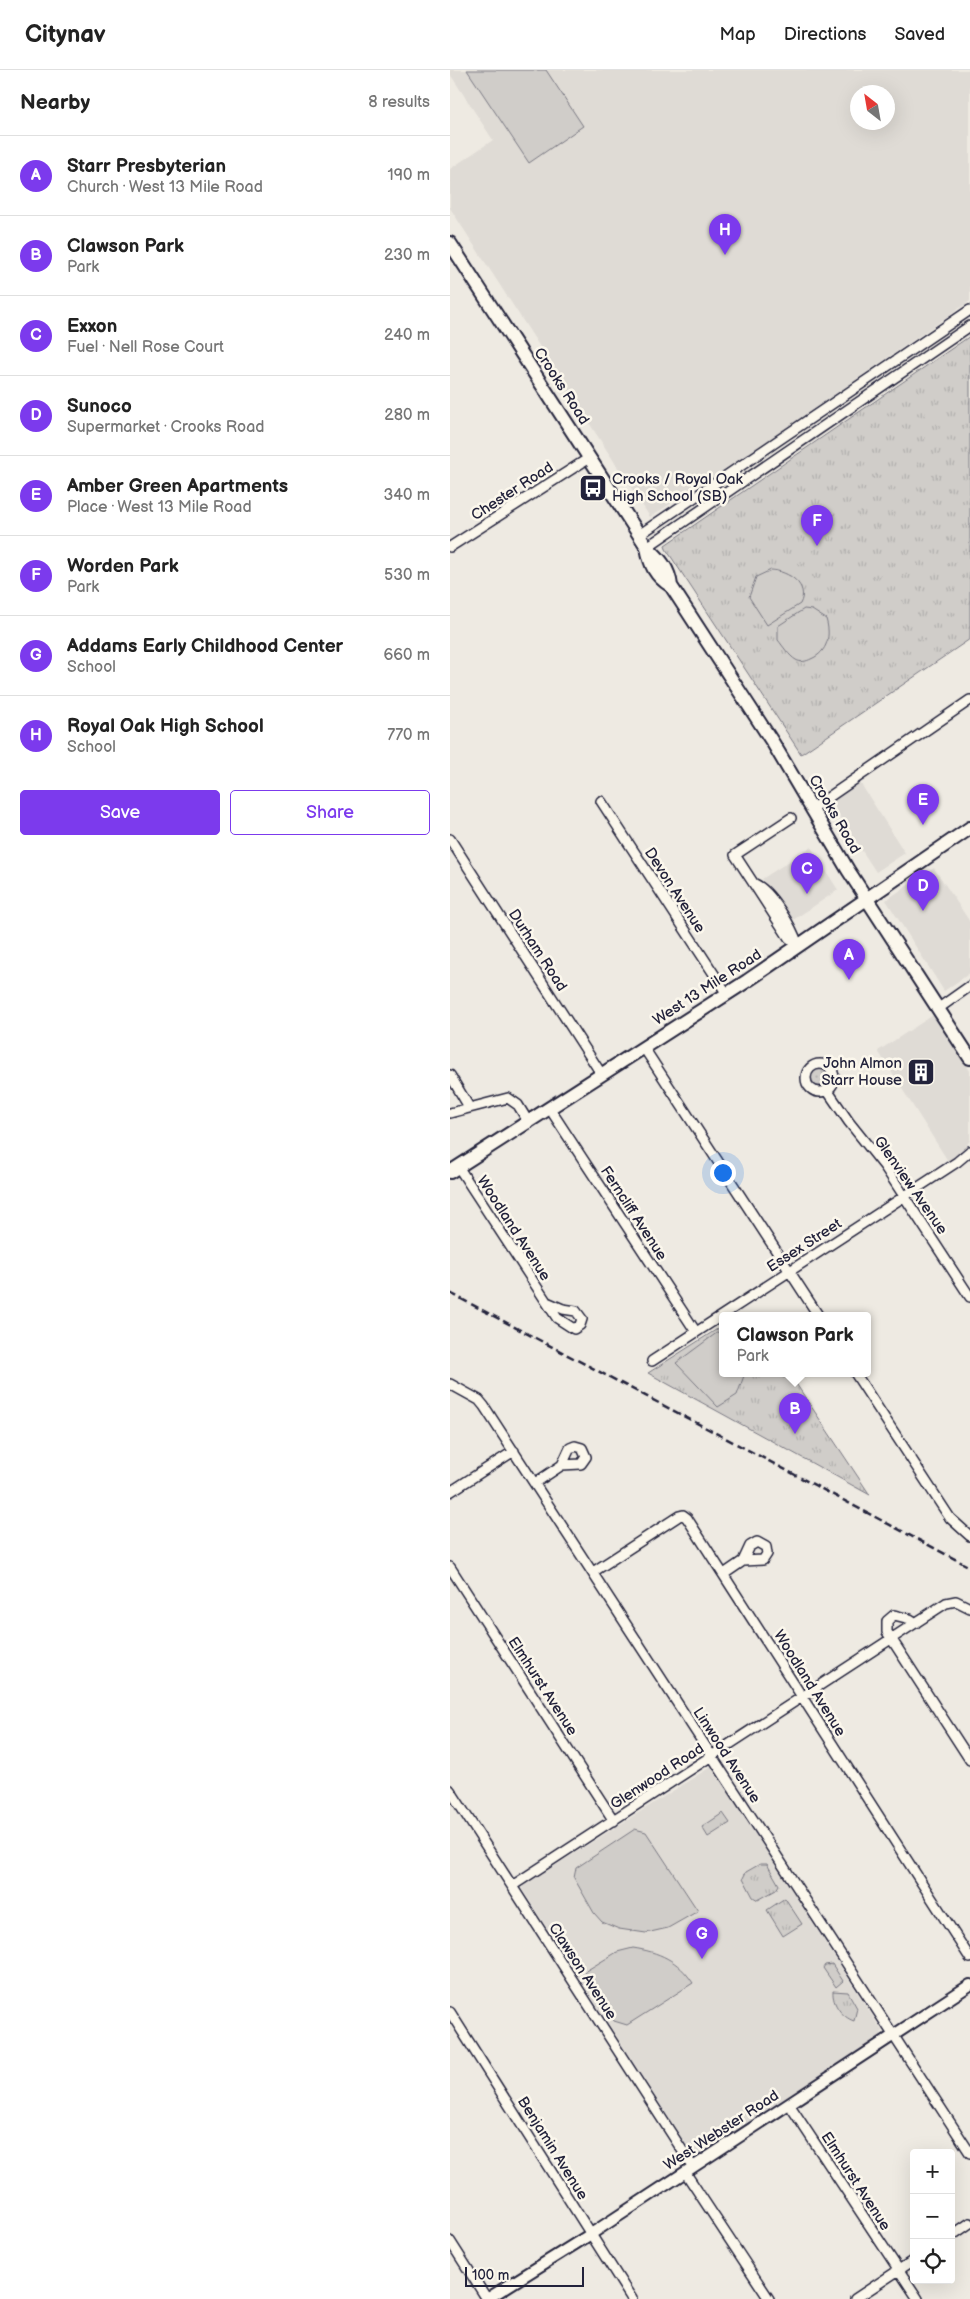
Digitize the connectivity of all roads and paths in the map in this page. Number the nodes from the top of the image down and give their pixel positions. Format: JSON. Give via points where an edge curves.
{"nodes":[{"id":1,"x":450,"y":243,"type":"edge"},
{"id":2,"x":970,"y":310,"type":"edge"},
{"id":3,"x":950,"y":323,"type":"junction"},
{"id":4,"x":970,"y":326,"type":"edge"},
{"id":5,"x":958,"y":334,"type":"junction"},
{"id":6,"x":910,"y":350,"type":"junction"},
{"id":7,"x":918,"y":361,"type":"junction"},
{"id":8,"x":806,"y":421,"type":"junction"},
{"id":9,"x":813,"y":433,"type":"junction"},
{"id":10,"x":589,"y":458,"type":"junction"},
{"id":11,"x":740,"y":467,"type":"junction"},
{"id":12,"x":742,"y":482,"type":"junction"},
{"id":13,"x":674,"y":511,"type":"junction"},
{"id":14,"x":682,"y":522,"type":"junction"},
{"id":15,"x":639,"y":535,"type":"junction"},
{"id":16,"x":646,"y":547,"type":"junction"},
{"id":17,"x":450,"y":548,"type":"edge"},
{"id":18,"x":970,"y":700,"type":"edge"},
{"id":19,"x":601,"y":801,"type":"dead end"},
{"id":20,"x":813,"y":808,"type":"junction"},
{"id":21,"x":792,"y":818,"type":"dead end"},
{"id":22,"x":970,"y":828,"type":"edge"},
{"id":23,"x":450,"y":839,"type":"edge"},
{"id":24,"x":867,"y":897,"type":"junction"},
{"id":25,"x":798,"y":945,"type":"junction"},
{"id":26,"x":970,"y":986,"type":"edge"},
{"id":27,"x":726,"y":994,"type":"junction"},
{"id":28,"x":939,"y":1008,"type":"junction"},
{"id":29,"x":644,"y":1048,"type":"junction"},
{"id":30,"x":970,"y":1058,"type":"edge"},
{"id":31,"x":450,"y":1075,"type":"edge"},
{"id":32,"x":602,"y":1075,"type":"junction"},
{"id":33,"x":828,"y":1090,"type":"dead end"},
{"id":34,"x":469,"y":1108,"type":"junction"},
{"id":35,"x":550,"y":1109,"type":"junction"},
{"id":36,"x":450,"y":1113,"type":"edge"},
{"id":37,"x":529,"y":1123,"type":"junction"},
{"id":38,"x":970,"y":1150,"type":"edge"},
{"id":39,"x":453,"y":1172,"type":"edge"},
{"id":40,"x":904,"y":1197,"type":"junction"},
{"id":41,"x":789,"y":1271,"type":"junction"},
{"id":42,"x":970,"y":1297,"type":"edge"},
{"id":43,"x":548,"y":1302,"type":"dead end"},
{"id":44,"x":726,"y":1312,"type":"edge"},
{"id":45,"x":816,"y":1312,"type":"edge"},
{"id":46,"x":719,"y":1317,"type":"edge"},
{"id":47,"x":696,"y":1332,"type":"junction"},
{"id":48,"x":652,"y":1361,"type":"dead end"},
{"id":49,"x":859,"y":1377,"type":"edge"},
{"id":50,"x":450,"y":1384,"type":"edge"},
{"id":51,"x":514,"y":1451,"type":"junction"},
{"id":52,"x":562,"y":1465,"type":"dead end"},
{"id":53,"x":535,"y":1483,"type":"junction"},
{"id":54,"x":450,"y":1492,"type":"edge"},
{"id":55,"x":970,"y":1536,"type":"edge"},
{"id":56,"x":743,"y":1561,"type":"dead end"},
{"id":57,"x":450,"y":1567,"type":"edge"},
{"id":58,"x":593,"y":1572,"type":"junction"},
{"id":59,"x":724,"y":1574,"type":"junction"},
{"id":60,"x":970,"y":1608,"type":"edge"},
{"id":61,"x":916,"y":1623,"type":"junction"},
{"id":62,"x":892,"y":1639,"type":"junction"},
{"id":63,"x":803,"y":1697,"type":"junction"},
{"id":64,"x":712,"y":1757,"type":"junction"},
{"id":65,"x":970,"y":1760,"type":"edge"},
{"id":66,"x":451,"y":1793,"type":"edge"},
{"id":67,"x":614,"y":1821,"type":"junction"},
{"id":68,"x":512,"y":1886,"type":"junction"},
{"id":69,"x":970,"y":1958,"type":"edge"},
{"id":70,"x":969,"y":1986,"type":"edge"},
{"id":71,"x":450,"y":2012,"type":"edge"},
{"id":72,"x":892,"y":2036,"type":"junction"},
{"id":73,"x":789,"y":2104,"type":"junction"},
{"id":74,"x":970,"y":2153,"type":"edge"},
{"id":75,"x":689,"y":2170,"type":"junction"},
{"id":76,"x":970,"y":2223,"type":"edge"},
{"id":77,"x":955,"y":2233,"type":"edge"},
{"id":78,"x":591,"y":2234,"type":"junction"},
{"id":79,"x":450,"y":2241,"type":"edge"},
{"id":80,"x":910,"y":2263,"type":"edge"},
{"id":81,"x":899,"y":2270,"type":"junction"},
{"id":82,"x":487,"y":2299,"type":"edge"},
{"id":83,"x":632,"y":2299,"type":"edge"},
{"id":84,"x":769,"y":2299,"type":"edge"},
{"id":85,"x":855,"y":2299,"type":"edge"},
{"id":86,"x":918,"y":2299,"type":"edge"}],
"edges":[{"from":1,"to":10,"type":"main road","name":"Crooks Road"},
{"from":2,"to":3,"type":"street"},
{"from":3,"to":5,"type":"street"},
{"from":3,"to":6,"type":"street"},
{"from":4,"to":5,"type":"street"},
{"from":5,"to":7,"type":"street"},
{"from":6,"to":7,"type":"street"},
{"from":6,"to":8,"type":"street"},
{"from":7,"to":9,"type":"street"},
{"from":8,"to":9,"type":"street"},
{"from":8,"to":11,"type":"street"},
{"from":9,"to":12,"type":"street"},
{"from":10,"to":15,"type":"main road","name":"Crooks Road"},
{"from":10,"to":17,"type":"street","name":"Chester Road"},
{"from":11,"to":12,"type":"street"},
{"from":11,"to":13,"type":"street"},
{"from":12,"to":14,"type":"street"},
{"from":13,"to":14,"type":"street"},
{"from":13,"to":15,"type":"street"},
{"from":14,"to":16,"type":"street"},
{"from":15,"to":16,"type":"main road","name":"Crooks Road"},
{"from":16,"to":20,"type":"main road","name":"Crooks Road","via":[[660,558],[670,573],[671,586]]},
{"from":18,"to":20,"type":"street"},
{"from":19,"to":27,"type":"street","name":"Devon Avenue"},
{"from":20,"to":24,"type":"main road","name":"Crooks Road"},
{"from":21,"to":25,"type":"street","via":[[735,855],[755,884],[764,888]]},
{"from":22,"to":24,"type":"main road","name":"West 13 Mile Road"},
{"from":23,"to":32,"type":"street","name":"Durham Road"},
{"from":24,"to":25,"type":"main road","name":"West 13 Mile Road"},
{"from":24,"to":28,"type":"main road","name":"Crooks Road"},
{"from":25,"to":27,"type":"main road","name":"West 13 Mile Road"},
{"from":26,"to":28,"type":"street"},
{"from":27,"to":29,"type":"main road","name":"West 13 Mile Road"},
{"from":28,"to":30,"type":"main road","name":"Crooks Road"},
{"from":29,"to":32,"type":"main road","name":"West 13 Mile Road"},
{"from":29,"to":41,"type":"street"},
{"from":31,"to":34,"type":"street"},
{"from":32,"to":35,"type":"main road","name":"West 13 Mile Road"},
{"from":33,"to":40,"type":"street","name":"Glenview Avenue"},
{"from":34,"to":36,"type":"street"},
{"from":34,"to":37,"type":"street","via":[[501,1098],[510,1099]]},
{"from":35,"to":37,"type":"main road","name":"West 13 Mile Road"},
{"from":35,"to":47,"type":"street","name":"Ferncliff Avenue"},
{"from":37,"to":39,"type":"main road","name":"West 13 Mile Road"},
{"from":38,"to":40,"type":"street","name":"Essex Street","via":[[962,1159]]},
{"from":39,"to":43,"type":"street","name":"Woodland Avenue"},
{"from":40,"to":41,"type":"street","name":"Essex Street"},
{"from":40,"to":42,"type":"street","name":"Glenview Avenue"},
{"from":41,"to":44,"type":"street","name":"Essex Street"},
{"from":41,"to":45,"type":"street"},
{"from":46,"to":47,"type":"street","name":"Essex Street"},
{"from":47,"to":48,"type":"street","name":"Essex Street"},
{"from":49,"to":55,"type":"street","via":[[950,1518]]},
{"from":50,"to":51,"type":"street","name":"Linwood Avenue","via":[[481,1402]]},
{"from":51,"to":53,"type":"street","name":"Linwood Avenue"},
{"from":51,"to":54,"type":"street"},
{"from":52,"to":53,"type":"street"},
{"from":53,"to":58,"type":"street","name":"Linwood Avenue"},
{"from":56,"to":59,"type":"street"},
{"from":57,"to":67,"type":"street","name":"Elmhurst Avenue"},
{"from":58,"to":59,"type":"street","name":"Woodland Avenue","via":[[683,1515]]},
{"from":58,"to":64,"type":"street","name":"Linwood Avenue"},
{"from":59,"to":63,"type":"street","name":"Woodland Avenue"},
{"from":60,"to":61,"type":"street","name":"Glenwood Road","via":[[958,1602],[946,1603]]},
{"from":61,"to":62,"type":"street","name":"Glenwood Road"},
{"from":61,"to":62,"type":"street","via":[[904,1617],[891,1616],[887,1629]]},
{"from":62,"to":63,"type":"street","name":"Glenwood Road"},
{"from":62,"to":65,"type":"street"},
{"from":63,"to":64,"type":"street","name":"Glenwood Road"},
{"from":63,"to":69,"type":"street","name":"Woodland Avenue"},
{"from":64,"to":67,"type":"street","name":"Glenwood Road"},
{"from":64,"to":72,"type":"street","name":"Linwood Avenue"},
{"from":66,"to":68,"type":"street","name":"Clawson Avenue"},
{"from":67,"to":68,"type":"street","name":"Glenwood Road"},
{"from":68,"to":75,"type":"street","name":"Clawson Avenue"},
{"from":70,"to":72,"type":"street","name":"West Webster Road"},
{"from":71,"to":78,"type":"street","name":"Benjamin Avenue"},
{"from":72,"to":73,"type":"street","name":"West Webster Road"},
{"from":72,"to":74,"type":"street","name":"Linwood Avenue"},
{"from":73,"to":75,"type":"street","name":"West Webster Road"},
{"from":73,"to":81,"type":"street","name":"Elmhurst Avenue"},
{"from":75,"to":78,"type":"street","name":"West Webster Road"},
{"from":75,"to":84,"type":"street","name":"Clawson Avenue"},
{"from":76,"to":77,"type":"street"},
{"from":78,"to":82,"type":"street","name":"West Webster Road"},
{"from":78,"to":83,"type":"street","name":"Benjamin Avenue"},
{"from":79,"to":82,"type":"street"},
{"from":80,"to":81,"type":"street"},
{"from":81,"to":85,"type":"street"},
{"from":81,"to":86,"type":"street","name":"Elmhurst Avenue"}]}
